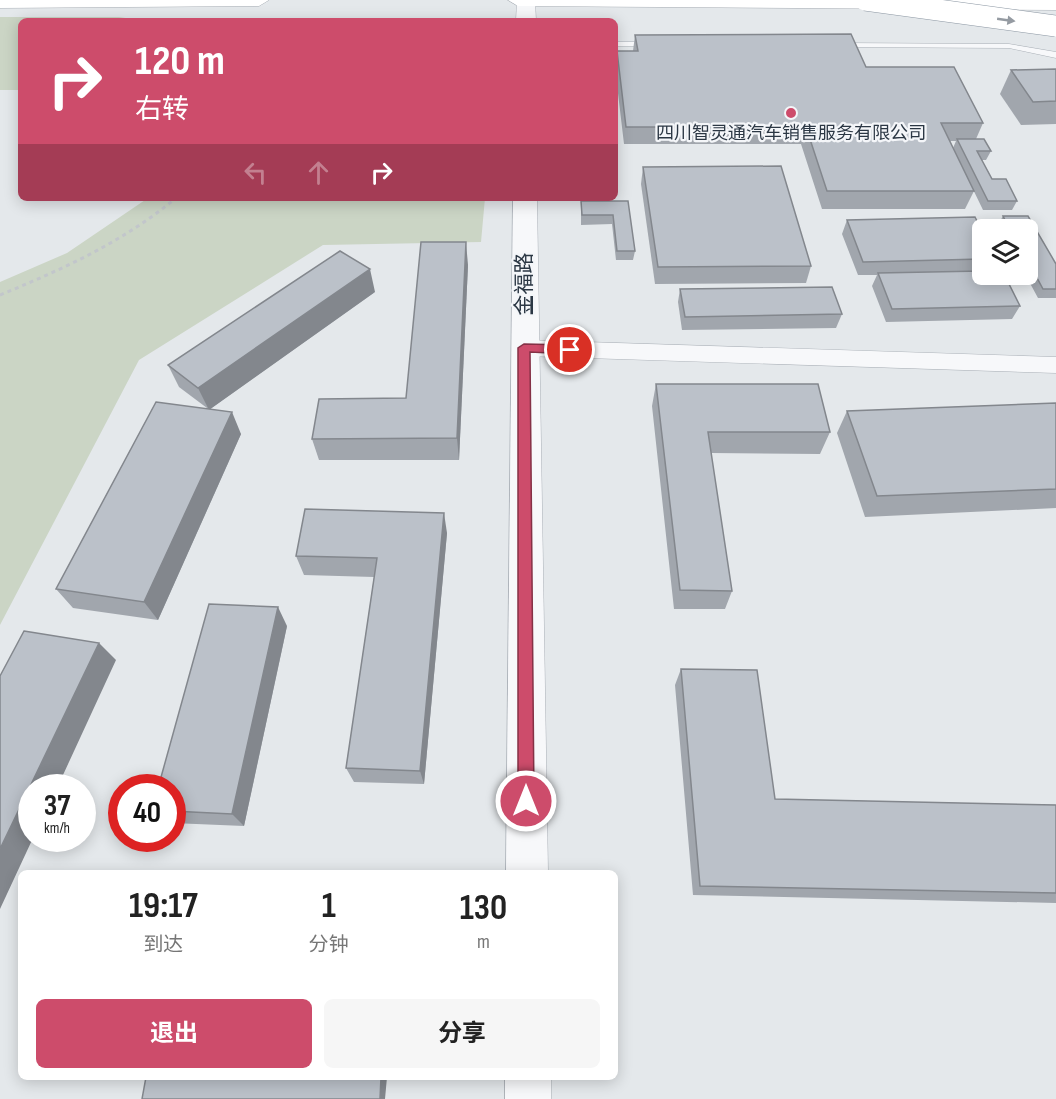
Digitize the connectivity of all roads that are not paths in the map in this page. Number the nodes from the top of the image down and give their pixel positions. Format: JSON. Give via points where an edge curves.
{"nodes":[{"id":1,"x":259,"y":0,"type":"edge"},
{"id":2,"x":522,"y":0,"type":"edge"},
{"id":3,"x":865,"y":0,"type":"edge"},
{"id":4,"x":0,"y":2,"type":"edge"},
{"id":5,"x":1056,"y":4,"type":"edge"},
{"id":6,"x":525,"y":18,"type":"edge"},
{"id":7,"x":1056,"y":26,"type":"edge"},
{"id":8,"x":618,"y":44,"type":"edge"},
{"id":9,"x":662,"y":45,"type":"edge"},
{"id":10,"x":828,"y":45,"type":"edge"},
{"id":11,"x":1056,"y":55,"type":"edge"},
{"id":12,"x":525,"y":201,"type":"edge"},
{"id":13,"x":524,"y":348,"type":"junction"},
{"id":14,"x":1056,"y":365,"type":"edge"},
{"id":15,"x":527,"y":870,"type":"edge"},
{"id":16,"x":528,"y":1080,"type":"edge"},
{"id":17,"x":528,"y":1099,"type":"edge"}],
"edges":[{"from":1,"to":4,"type":"main road"},
{"from":2,"to":5,"type":"main road"},
{"from":2,"to":6,"type":"street"},
{"from":3,"to":7,"type":"main road","one_way":true,"bridge":true},
{"from":8,"to":9,"type":"lane"},
{"from":10,"to":11,"type":"lane","via":[[1009,46]]},
{"from":12,"to":13,"type":"street","name":"金福路"},
{"from":13,"to":14,"type":"street"},
{"from":13,"to":15,"type":"street","name":"金福路"},
{"from":16,"to":17,"type":"street"}]}
